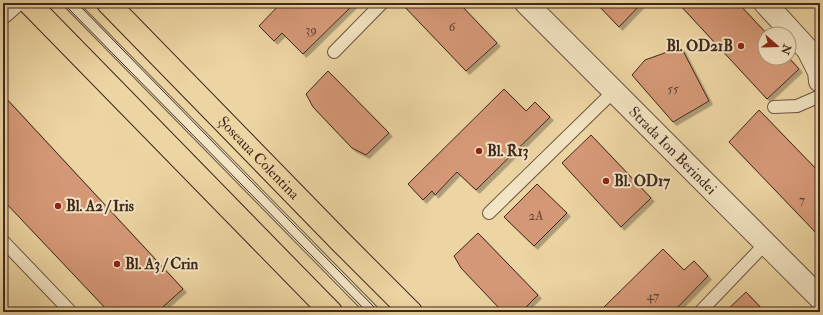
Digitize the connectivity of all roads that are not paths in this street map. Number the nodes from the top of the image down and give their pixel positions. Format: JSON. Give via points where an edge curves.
{"nodes":[{"id":1,"x":13,"y":3,"type":"edge"},
{"id":2,"x":29,"y":3,"type":"edge"},
{"id":3,"x":70,"y":3,"type":"edge"},
{"id":4,"x":108,"y":3,"type":"edge"},
{"id":5,"x":382,"y":3,"type":"edge"},
{"id":6,"x":526,"y":3,"type":"edge"},
{"id":7,"x":766,"y":3,"type":"edge"},
{"id":8,"x":3,"y":12,"type":"edge"},
{"id":9,"x":334,"y":52,"type":"dead end"},
{"id":10,"x":820,"y":81,"type":"edge"},
{"id":11,"x":614,"y":91,"type":"junction"},
{"id":12,"x":820,"y":96,"type":"edge"},
{"id":13,"x":774,"y":107,"type":"dead end"},
{"id":14,"x":489,"y":213,"type":"dead end"},
{"id":15,"x":3,"y":241,"type":"edge"},
{"id":16,"x":766,"y":243,"type":"junction"},
{"id":17,"x":817,"y":290,"type":"edge"},
{"id":18,"x":71,"y":312,"type":"edge"},
{"id":19,"x":331,"y":312,"type":"edge"},
{"id":20,"x":373,"y":312,"type":"edge"},
{"id":21,"x":411,"y":312,"type":"edge"},
{"id":22,"x":700,"y":312,"type":"edge"}],
"edges":[{"from":1,"to":8,"type":"street"},
{"from":2,"to":19,"type":"main road"},
{"from":3,"to":20,"type":"lane"},
{"from":4,"to":21,"type":"main road","name":"Șoseaua Colentina"},
{"from":5,"to":9,"type":"lane"},
{"from":6,"to":11,"type":"street","name":"Strada Ion Berindei"},
{"from":7,"to":10,"type":"street","via":[[808,50],[819,72]]},
{"from":11,"to":14,"type":"lane"},
{"from":11,"to":16,"type":"street","name":"Strada Ion Berindei"},
{"from":12,"to":13,"type":"lane","via":[[796,106]]},
{"from":15,"to":18,"type":"lane"},
{"from":16,"to":17,"type":"street","name":"Strada Ion Berindei"},
{"from":16,"to":22,"type":"lane"}]}
